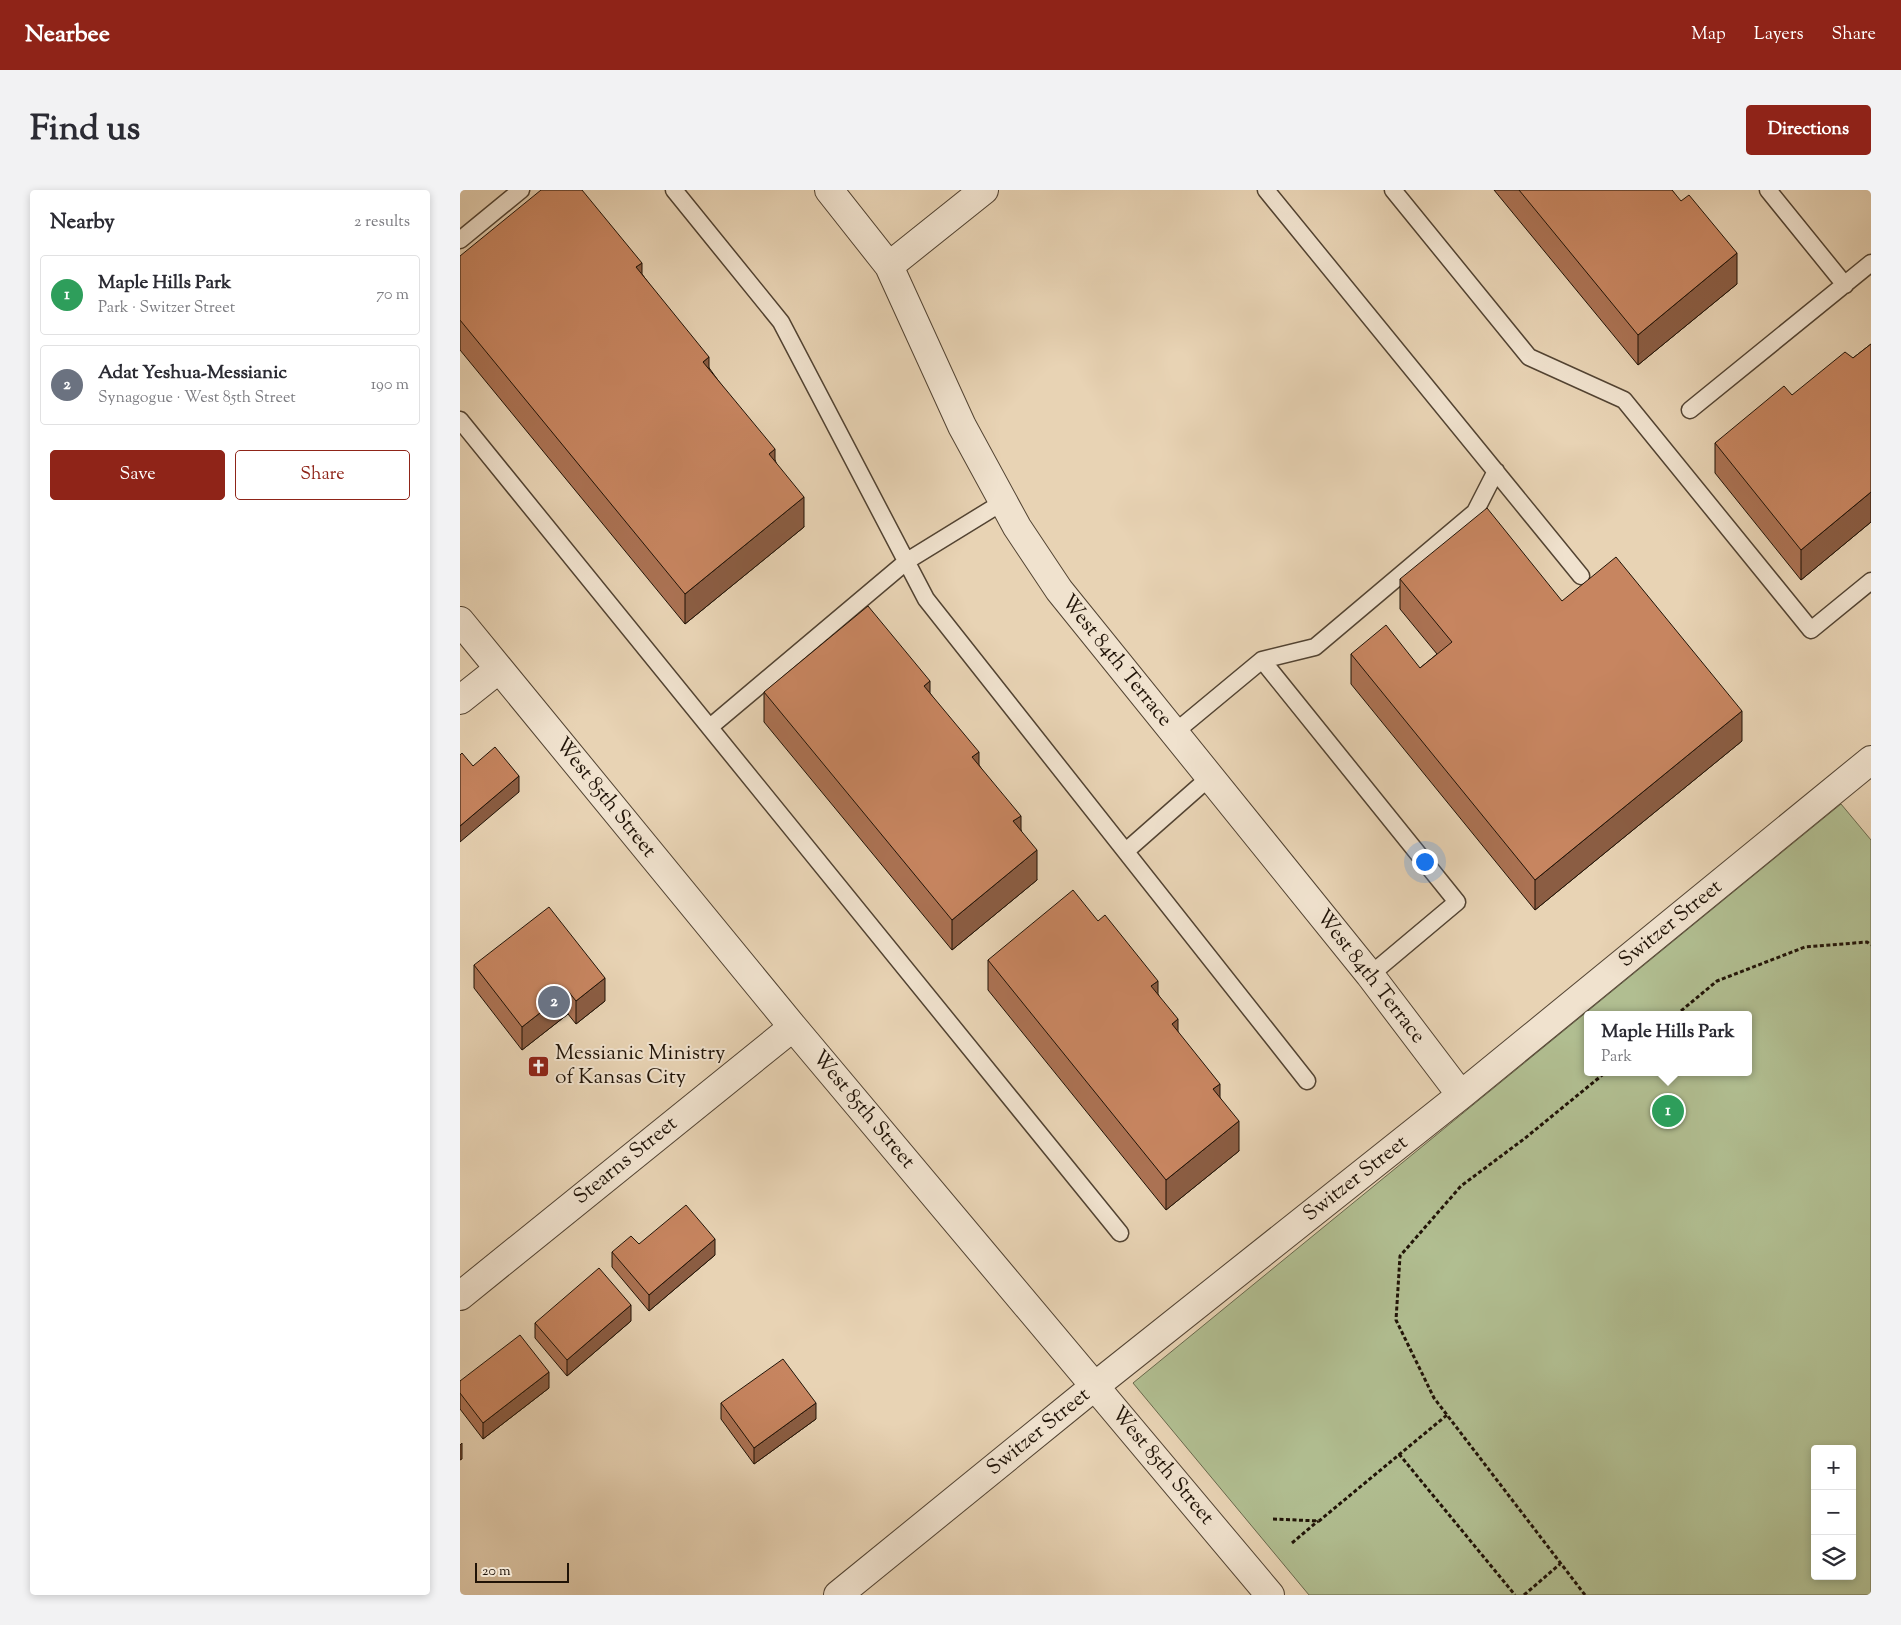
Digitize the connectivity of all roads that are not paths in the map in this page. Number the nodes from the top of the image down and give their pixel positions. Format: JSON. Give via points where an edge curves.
{"nodes":[{"id":1,"x":521,"y":190,"type":"edge"},
{"id":2,"x":674,"y":190,"type":"edge"},
{"id":3,"x":829,"y":190,"type":"edge"},
{"id":4,"x":984,"y":190,"type":"edge"},
{"id":5,"x":1266,"y":190,"type":"edge"},
{"id":6,"x":1393,"y":190,"type":"edge"},
{"id":7,"x":1768,"y":190,"type":"edge"},
{"id":8,"x":460,"y":240,"type":"edge"},
{"id":9,"x":1871,"y":263,"type":"edge"},
{"id":10,"x":888,"y":266,"type":"junction"},
{"id":11,"x":1845,"y":284,"type":"junction"},
{"id":12,"x":1690,"y":410,"type":"dead end"},
{"id":13,"x":460,"y":420,"type":"edge"},
{"id":14,"x":1496,"y":471,"type":"junction"},
{"id":15,"x":1003,"y":502,"type":"junction"},
{"id":16,"x":907,"y":561,"type":"junction"},
{"id":17,"x":1581,"y":576,"type":"dead end"},
{"id":18,"x":1871,"y":581,"type":"edge"},
{"id":19,"x":460,"y":621,"type":"edge"},
{"id":20,"x":1262,"y":660,"type":"junction"},
{"id":21,"x":499,"y":669,"type":"junction"},
{"id":22,"x":460,"y":700,"type":"edge"},
{"id":23,"x":710,"y":727,"type":"junction"},
{"id":24,"x":1174,"y":733,"type":"junction"},
{"id":25,"x":1871,"y":760,"type":"edge"},
{"id":26,"x":1210,"y":777,"type":"junction"},
{"id":27,"x":1126,"y":852,"type":"junction"},
{"id":28,"x":1370,"y":975,"type":"junction"},
{"id":29,"x":793,"y":1026,"type":"junction"},
{"id":30,"x":1307,"y":1081,"type":"dead end"},
{"id":31,"x":1461,"y":1095,"type":"junction"},
{"id":32,"x":1120,"y":1233,"type":"dead end"},
{"id":33,"x":460,"y":1296,"type":"edge"},
{"id":34,"x":1095,"y":1386,"type":"junction"},
{"id":35,"x":838,"y":1595,"type":"edge"},
{"id":36,"x":1270,"y":1595,"type":"edge"}],
"edges":[{"from":1,"to":8,"type":"lane"},
{"from":2,"to":16,"type":"lane","via":[[781,322]]},
{"from":3,"to":10,"type":"street","name":"West 84th Terrace"},
{"from":4,"to":10,"type":"street"},
{"from":5,"to":14,"type":"lane"},
{"from":6,"to":18,"type":"lane","via":[[1529,357],[1624,400],[1811,630]]},
{"from":7,"to":11,"type":"lane"},
{"from":9,"to":11,"type":"lane"},
{"from":10,"to":15,"type":"street","name":"West 84th Terrace","via":[[962,426]]},
{"from":11,"to":12,"type":"lane"},
{"from":13,"to":23,"type":"lane"},
{"from":14,"to":17,"type":"lane"},
{"from":14,"to":20,"type":"lane","via":[[1474,512],[1315,647]]},
{"from":15,"to":16,"type":"lane"},
{"from":15,"to":24,"type":"street","name":"West 84th Terrace","via":[[1059,590]]},
{"from":16,"to":23,"type":"lane"},
{"from":16,"to":27,"type":"lane","via":[[926,599]]},
{"from":19,"to":21,"type":"street","name":"West 85th Street"},
{"from":20,"to":24,"type":"lane"},
{"from":20,"to":28,"type":"lane","via":[[1457,902]]},
{"from":21,"to":22,"type":"street"},
{"from":21,"to":29,"type":"street","name":"West 85th Street"},
{"from":23,"to":32,"type":"lane"},
{"from":24,"to":26,"type":"street","name":"West 84th Terrace"},
{"from":25,"to":31,"type":"street","name":"Switzer Street"},
{"from":26,"to":27,"type":"lane"},
{"from":26,"to":28,"type":"street","name":"West 84th Terrace"},
{"from":27,"to":30,"type":"lane"},
{"from":28,"to":31,"type":"street","name":"West 84th Terrace"},
{"from":29,"to":33,"type":"street","name":"Stearns Street"},
{"from":29,"to":34,"type":"street","name":"West 85th Street"},
{"from":31,"to":34,"type":"street","name":"Switzer Street"},
{"from":34,"to":35,"type":"street","name":"Switzer Street"},
{"from":34,"to":36,"type":"street","name":"West 85th Street"}]}
